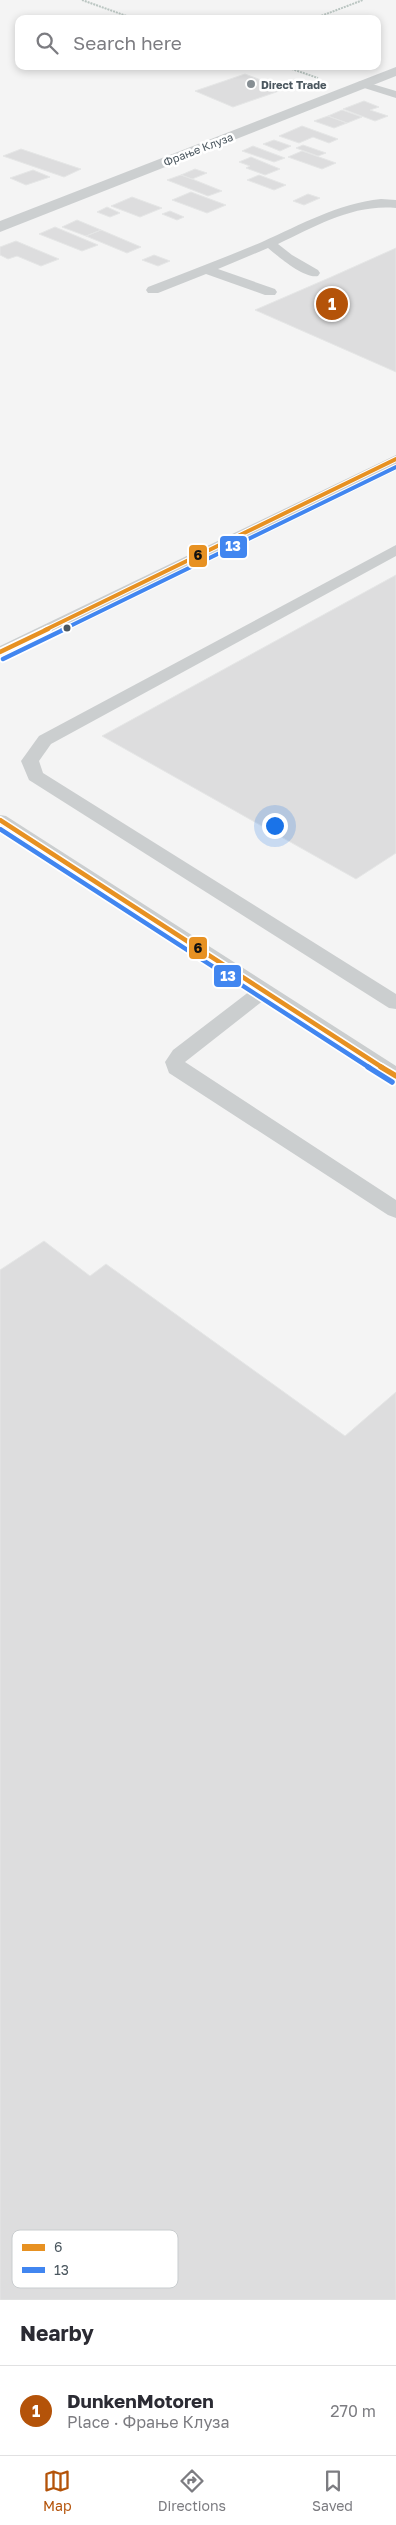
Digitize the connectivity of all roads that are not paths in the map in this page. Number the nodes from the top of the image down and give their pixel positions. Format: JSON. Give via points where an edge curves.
{"nodes":[{"id":1,"x":396,"y":71,"type":"edge"},
{"id":2,"x":362,"y":84,"type":"junction"},
{"id":3,"x":396,"y":96,"type":"edge"},
{"id":4,"x":396,"y":204,"type":"edge"},
{"id":5,"x":0,"y":227,"type":"edge"},
{"id":6,"x":270,"y":243,"type":"junction"},
{"id":7,"x":205,"y":269,"type":"junction"},
{"id":8,"x":313,"y":273,"type":"dead end"},
{"id":9,"x":153,"y":290,"type":"dead end"},
{"id":10,"x":270,"y":292,"type":"dead end"},
{"id":11,"x":396,"y":459,"type":"edge"},
{"id":12,"x":396,"y":550,"type":"edge"},
{"id":13,"x":0,"y":652,"type":"edge"},
{"id":14,"x":0,"y":820,"type":"edge"},
{"id":15,"x":264,"y":990,"type":"junction"},
{"id":16,"x":396,"y":1003,"type":"edge"},
{"id":17,"x":396,"y":1076,"type":"edge"},
{"id":18,"x":396,"y":1210,"type":"edge"}],
"edges":[{"from":1,"to":2,"type":"main road","name":"Фрање Клуза"},
{"from":2,"to":3,"type":"lane"},
{"from":2,"to":5,"type":"main road","name":"Фрање Клуза"},
{"from":4,"to":6,"type":"lane","via":[[377,202],[353,209],[314,222]]},
{"from":6,"to":7,"type":"lane"},
{"from":6,"to":8,"type":"lane","via":[[287,258]]},
{"from":7,"to":9,"type":"lane"},
{"from":7,"to":10,"type":"lane"},
{"from":11,"to":13,"type":"lane"},
{"from":12,"to":16,"type":"lane","via":[[45,740],[30,761],[34,776]]},
{"from":14,"to":15,"type":"lane"},
{"from":15,"to":17,"type":"lane"},
{"from":15,"to":18,"type":"lane","via":[[180,1055],[175,1062],[176,1068]]}]}
